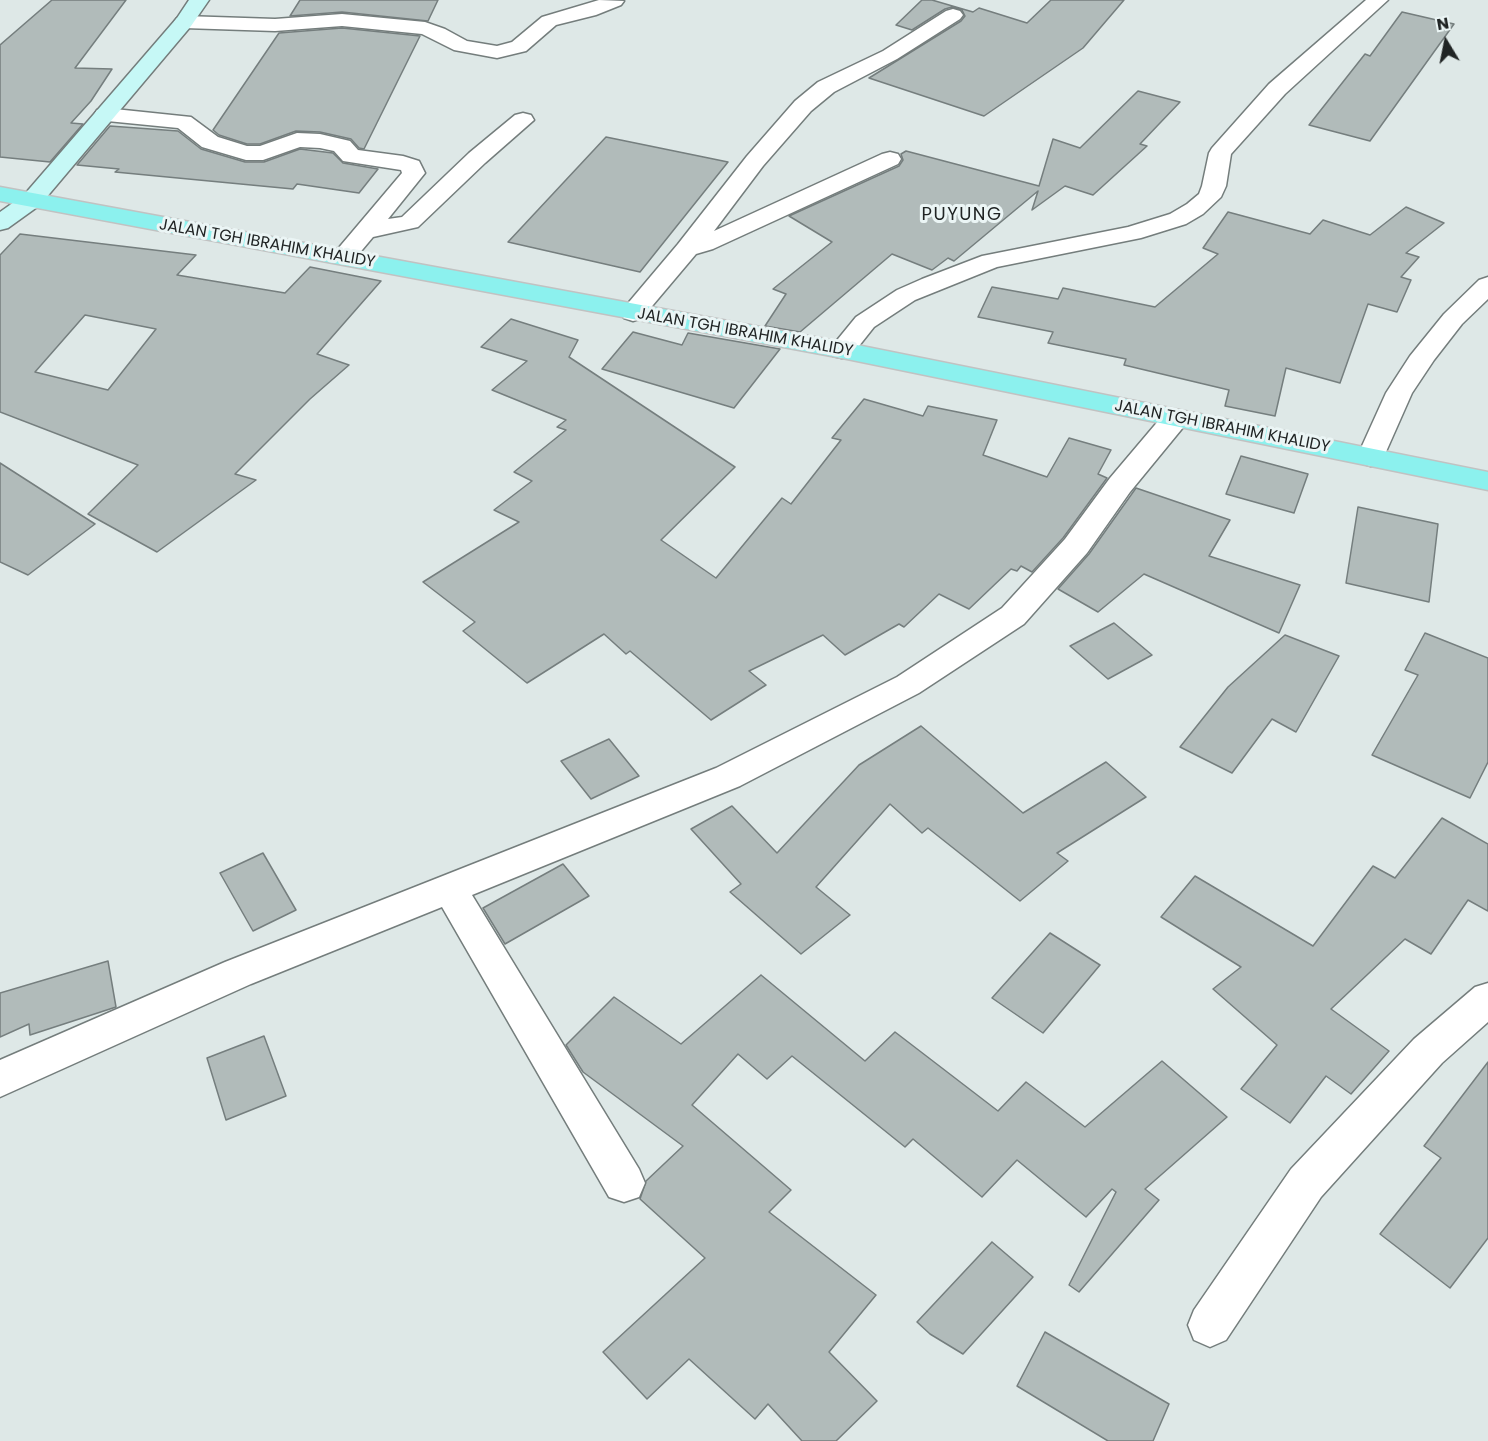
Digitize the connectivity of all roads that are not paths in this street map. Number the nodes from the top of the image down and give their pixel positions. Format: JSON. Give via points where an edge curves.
{"nodes":[{"id":1,"x":200,"y":0,"type":"edge"},
{"id":2,"x":1378,"y":0,"type":"edge"},
{"id":3,"x":614,"y":1,"type":"edge"},
{"id":4,"x":953,"y":15,"type":"dead end"},
{"id":5,"x":184,"y":22,"type":"junction"},
{"id":6,"x":105,"y":115,"type":"junction"},
{"id":7,"x":523,"y":120,"type":"dead end"},
{"id":8,"x":890,"y":159,"type":"dead end"},
{"id":9,"x":0,"y":194,"type":"edge"},
{"id":10,"x":32,"y":200,"type":"junction"},
{"id":11,"x":0,"y":223,"type":"edge"},
{"id":12,"x":367,"y":231,"type":"junction"},
{"id":13,"x":687,"y":249,"type":"junction"},
{"id":14,"x":343,"y":257,"type":"junction"},
{"id":15,"x":1488,"y":285,"type":"edge"},
{"id":16,"x":633,"y":313,"type":"junction"},
{"id":17,"x":842,"y":350,"type":"junction"},
{"id":18,"x":1175,"y":419,"type":"junction"},
{"id":19,"x":1371,"y":457,"type":"junction"},
{"id":20,"x":1488,"y":480,"type":"edge"},
{"id":21,"x":450,"y":889,"type":"junction"},
{"id":22,"x":1488,"y":999,"type":"edge"},
{"id":23,"x":0,"y":1079,"type":"edge"},
{"id":24,"x":624,"y":1183,"type":"dead end"},
{"id":25,"x":1210,"y":1325,"type":"dead end"}],
"edges":[{"from":1,"to":5,"type":"main road"},
{"from":2,"to":17,"type":"street","via":[[1277,89],[1220,153],[1214,186],[1209,197],[1195,209],[1178,219],[1132,233],[992,261],[932,284],[906,295],[865,322]]},
{"from":3,"to":5,"type":"street","via":[[549,21],[519,47],[497,52],[461,46],[425,28],[342,20],[275,25]]},
{"from":4,"to":13,"type":"street","via":[[890,56],[826,87],[803,106],[754,160]]},
{"from":5,"to":6,"type":"main road"},
{"from":6,"to":10,"type":"main road"},
{"from":6,"to":12,"type":"street","via":[[183,122],[210,142],[246,153],[262,153],[297,140],[320,141],[342,146],[351,156],[411,166],[412,176]]},
{"from":7,"to":12,"type":"street","via":[[410,222]]},
{"from":8,"to":13,"type":"street"},
{"from":9,"to":10,"type":"main road","name":"JALAN TGH IBRAHIM KHALIDY"},
{"from":10,"to":11,"type":"main road"},
{"from":10,"to":14,"type":"main road","name":"JALAN TGH IBRAHIM KHALIDY"},
{"from":12,"to":14,"type":"street"},
{"from":13,"to":16,"type":"street"},
{"from":14,"to":16,"type":"main road","name":"JALAN TGH IBRAHIM KHALIDY"},
{"from":15,"to":19,"type":"street","via":[[1423,356],[1399,393]]},
{"from":16,"to":17,"type":"main road","name":"JALAN TGH IBRAHIM KHALIDY"},
{"from":17,"to":18,"type":"main road","name":"JALAN TGH IBRAHIM KHALIDY"},
{"from":18,"to":19,"type":"main road","name":"JALAN TGH IBRAHIM KHALIDY"},
{"from":18,"to":21,"type":"street","via":[[1076,546],[1013,616],[958,654],[908,685],[728,777]]},
{"from":19,"to":20,"type":"main road","name":"JALAN TGH IBRAHIM KHALIDY"},
{"from":21,"to":23,"type":"street","via":[[238,973]]},
{"from":21,"to":24,"type":"street"},
{"from":22,"to":25,"type":"street","via":[[1428,1051],[1306,1183]]}]}
